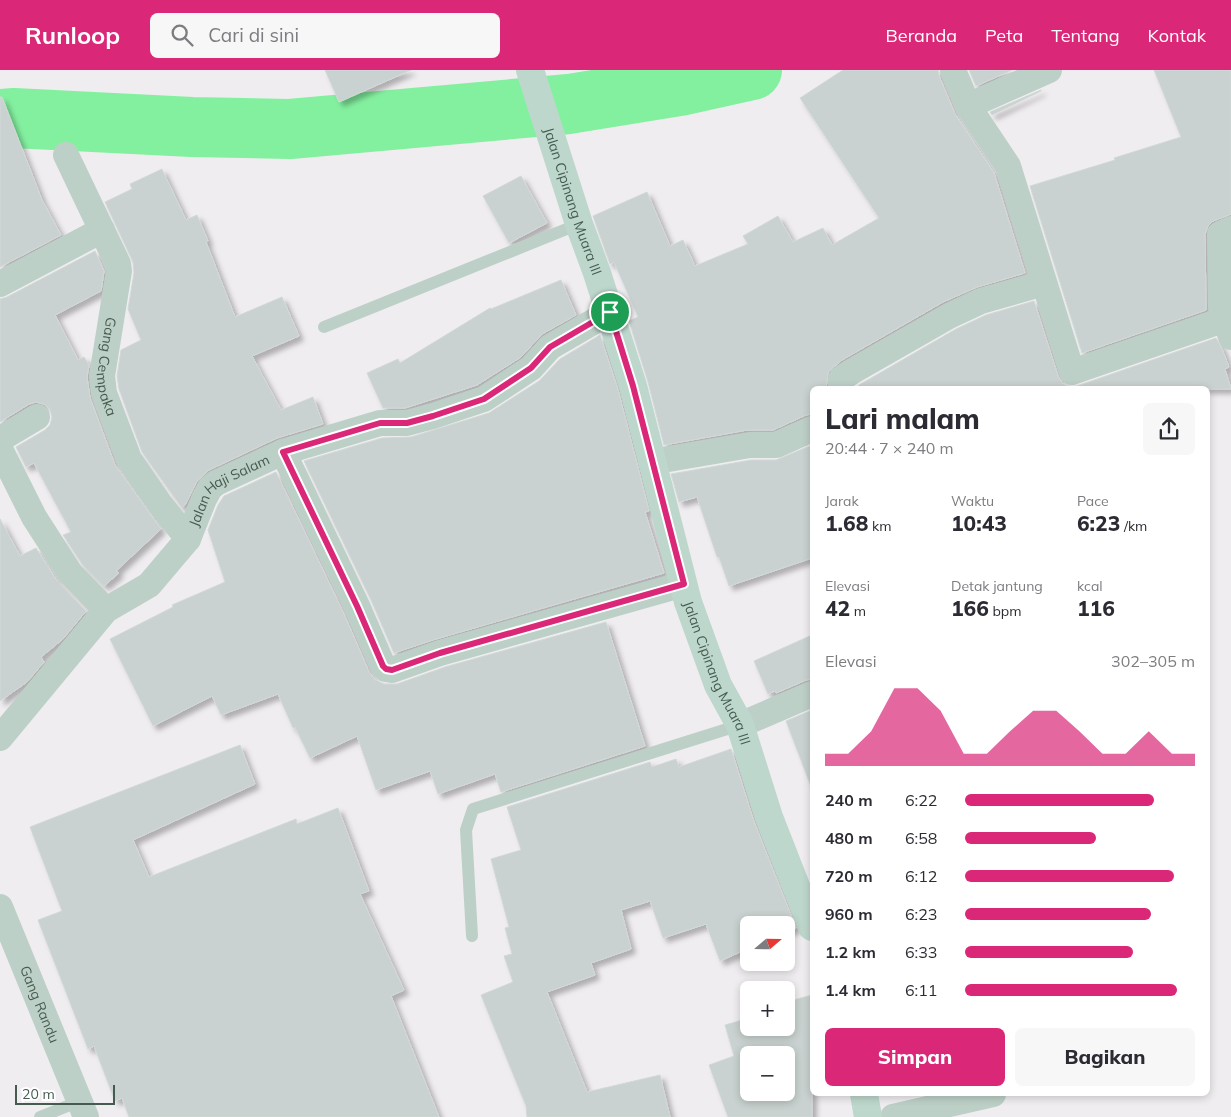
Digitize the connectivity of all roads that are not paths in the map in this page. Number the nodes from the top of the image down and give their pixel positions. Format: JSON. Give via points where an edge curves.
{"nodes":[{"id":1,"x":530,"y":70,"type":"edge"},
{"id":2,"x":953,"y":70,"type":"edge"},
{"id":3,"x":1049,"y":70,"type":"edge"},
{"id":4,"x":968,"y":106,"type":"junction"},
{"id":5,"x":66,"y":155,"type":"dead end"},
{"id":6,"x":579,"y":224,"type":"junction"},
{"id":7,"x":102,"y":230,"type":"junction"},
{"id":8,"x":1231,"y":230,"type":"edge"},
{"id":9,"x":1044,"y":283,"type":"junction"},
{"id":10,"x":0,"y":284,"type":"edge"},
{"id":11,"x":610,"y":312,"type":"junction"},
{"id":12,"x":324,"y":327,"type":"dead end"},
{"id":13,"x":1228,"y":328,"type":"edge"},
{"id":14,"x":840,"y":386,"type":"edge"},
{"id":15,"x":37,"y":417,"type":"dead end"},
{"id":16,"x":810,"y":430,"type":"edge"},
{"id":17,"x":0,"y":439,"type":"edge"},
{"id":18,"x":0,"y":449,"type":"edge"},
{"id":19,"x":283,"y":452,"type":"junction"},
{"id":20,"x":651,"y":462,"type":"junction"},
{"id":21,"x":188,"y":539,"type":"junction"},
{"id":22,"x":684,"y":584,"type":"junction"},
{"id":23,"x":106,"y":610,"type":"junction"},
{"id":24,"x":810,"y":695,"type":"edge"},
{"id":25,"x":4,"y":721,"type":"edge"},
{"id":26,"x":740,"y":725,"type":"junction"},
{"id":27,"x":0,"y":907,"type":"edge"},
{"id":28,"x":810,"y":922,"type":"edge"},
{"id":29,"x":472,"y":936,"type":"dead end"},
{"id":30,"x":864,"y":1096,"type":"edge"},
{"id":31,"x":984,"y":1096,"type":"edge"},
{"id":32,"x":83,"y":1109,"type":"edge"},
{"id":33,"x":40,"y":1117,"type":"edge"},
{"id":34,"x":868,"y":1117,"type":"edge"},
{"id":35,"x":893,"y":1117,"type":"edge"}],
"edges":[{"from":1,"to":6,"type":"street","name":"Jalan Cipinang Muara III"},
{"from":2,"to":4,"type":"street"},
{"from":3,"to":4,"type":"street"},
{"from":4,"to":9,"type":"street","via":[[1008,166]]},
{"from":5,"to":7,"type":"street","name":"Gang Cempaka"},
{"from":6,"to":11,"type":"street","name":"Jalan Cipinang Muara III"},
{"from":6,"to":12,"type":"lane"},
{"from":7,"to":10,"type":"street"},
{"from":7,"to":21,"type":"street","name":"Gang Cempaka","via":[[119,271],[102,376],[104,394],[130,459]]},
{"from":8,"to":13,"type":"street","via":[[1220,234],[1221,306]]},
{"from":9,"to":13,"type":"street","via":[[1072,372]]},
{"from":9,"to":14,"type":"street","via":[[982,301],[949,316],[841,379]]},
{"from":11,"to":19,"type":"street","name":"Jalan Haji Salam","via":[[550,347],[531,368],[484,399],[407,423],[380,423]]},
{"from":11,"to":20,"type":"street","name":"Jalan Cipinang Muara III","via":[[633,386]]},
{"from":15,"to":17,"type":"street"},
{"from":16,"to":20,"type":"street","via":[[776,445],[750,446]]},
{"from":18,"to":23,"type":"street","via":[[34,517],[70,573]]},
{"from":19,"to":21,"type":"street","name":"Jalan Haji Salam","via":[[210,488]]},
{"from":19,"to":22,"type":"street","via":[[386,669],[392,670],[440,653]]},
{"from":20,"to":22,"type":"street","name":"Jalan Cipinang Muara III"},
{"from":21,"to":23,"type":"street","name":"Jalan Haji Salam","via":[[149,586]]},
{"from":22,"to":26,"type":"street","name":"Jalan Cipinang Muara III","via":[[718,685]]},
{"from":23,"to":25,"type":"street","name":"Jalan Haji Salam"},
{"from":24,"to":26,"type":"street"},
{"from":26,"to":28,"type":"street","name":"Jalan Cipinang Muara III","via":[[769,817]]},
{"from":26,"to":29,"type":"lane","via":[[473,809],[466,830]]},
{"from":27,"to":32,"type":"street","name":"Gang Randu"},
{"from":30,"to":34,"type":"street"},
{"from":31,"to":35,"type":"street"},
{"from":32,"to":33,"type":"lane"}]}
